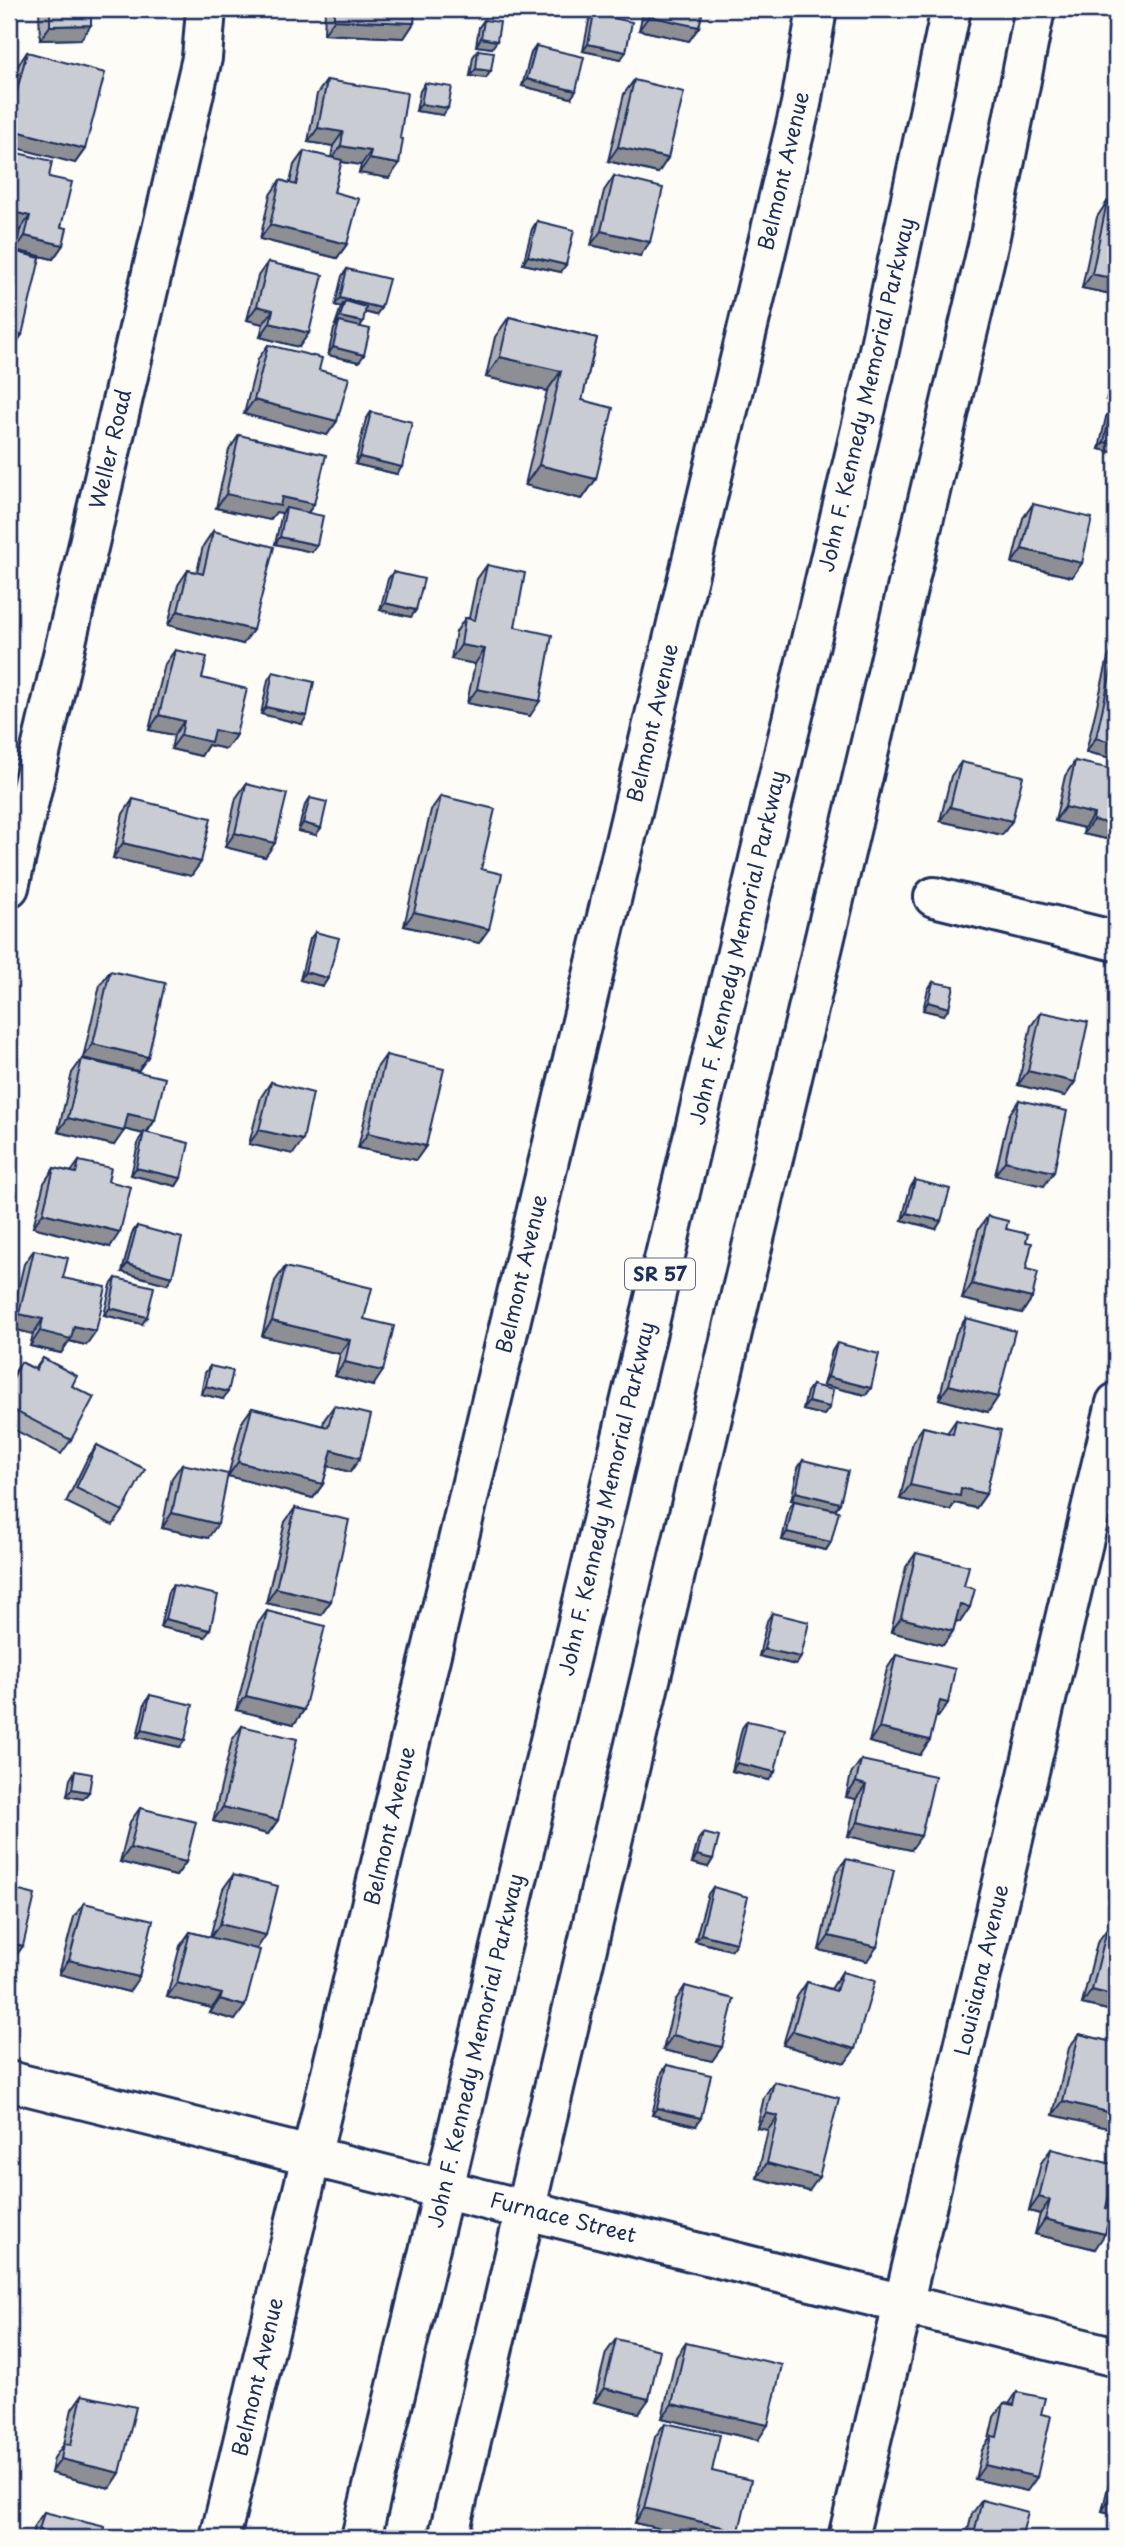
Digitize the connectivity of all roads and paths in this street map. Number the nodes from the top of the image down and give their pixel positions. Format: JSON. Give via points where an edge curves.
{"nodes":[{"id":1,"x":206,"y":9,"type":"edge"},
{"id":2,"x":817,"y":9,"type":"edge"},
{"id":3,"x":951,"y":9,"type":"edge"},
{"id":4,"x":1035,"y":9,"type":"edge"},
{"id":5,"x":9,"y":887,"type":"edge"},
{"id":6,"x":933,"y":898,"type":"dead end"},
{"id":7,"x":1116,"y":941,"type":"edge"},
{"id":8,"x":1116,"y":1403,"type":"edge"},
{"id":9,"x":9,"y":2081,"type":"edge"},
{"id":10,"x":311,"y":2156,"type":"junction"},
{"id":11,"x":443,"y":2189,"type":"junction"},
{"id":12,"x":527,"y":2210,"type":"junction"},
{"id":13,"x":904,"y":2303,"type":"junction"},
{"id":14,"x":1116,"y":2357,"type":"edge"},
{"id":15,"x":220,"y":2538,"type":"edge"},
{"id":16,"x":361,"y":2538,"type":"edge"},
{"id":17,"x":448,"y":2538,"type":"edge"},
{"id":18,"x":848,"y":2538,"type":"edge"}],
"edges":[{"from":1,"to":5,"type":"main road","name":"Weller Road","via":[[202,58]]},
{"from":2,"to":10,"type":"main road","name":"Belmont Avenue","via":[[801,104]]},
{"from":3,"to":11,"type":"main road","name":"John F. Kennedy Memorial Parkway","number":"SR 57","via":[[874,374]]},
{"from":4,"to":12,"type":"main road","via":[[989,242]]},
{"from":6,"to":7,"type":"main road"},
{"from":8,"to":13,"type":"main road","name":"Louisiana Avenue"},
{"from":9,"to":10,"type":"main road","name":"Furnace Street"},
{"from":10,"to":11,"type":"main road","name":"Furnace Street"},
{"from":10,"to":15,"type":"main road","name":"Belmont Avenue"},
{"from":11,"to":12,"type":"main road","name":"Furnace Street"},
{"from":11,"to":16,"type":"main road","name":"John F. Kennedy Memorial Parkway","number":"SR 57"},
{"from":12,"to":13,"type":"main road","name":"Furnace Street"},
{"from":12,"to":17,"type":"main road"},
{"from":13,"to":14,"type":"main road","name":"Furnace Street"},
{"from":13,"to":18,"type":"main road","name":"Louisiana Avenue"}]}
